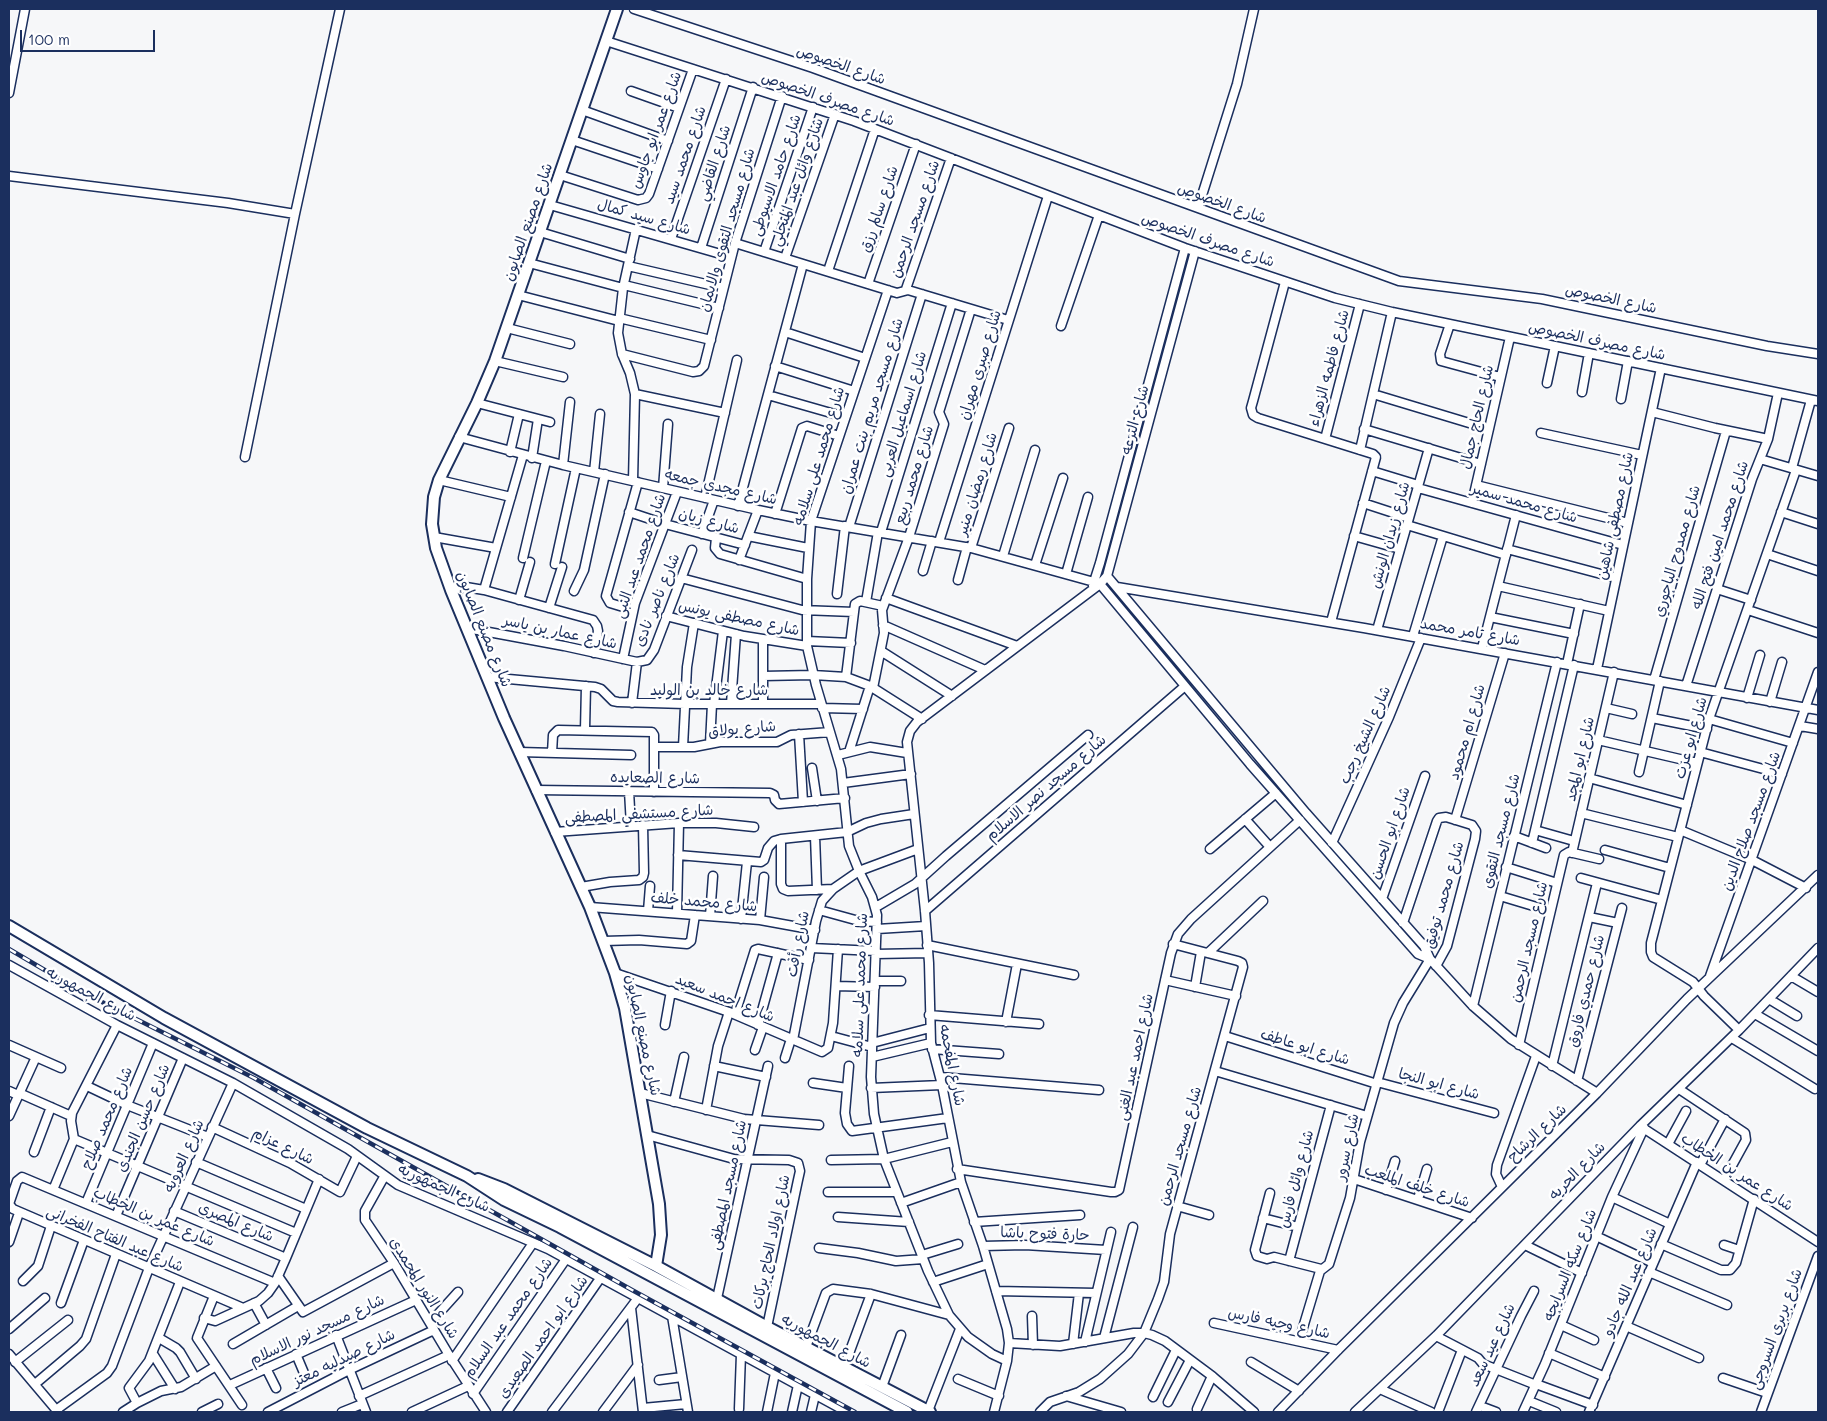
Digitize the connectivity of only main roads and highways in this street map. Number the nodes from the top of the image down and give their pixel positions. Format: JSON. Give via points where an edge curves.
{"nodes":[{"id":1,"x":617,"y":9,"type":"edge"},
{"id":2,"x":9,"y":926,"type":"edge"},
{"id":3,"x":597,"y":1241,"type":"junction"},
{"id":4,"x":656,"y":1266,"type":"junction"},
{"id":5,"x":716,"y":1305,"type":"junction"},
{"id":6,"x":907,"y":1412,"type":"edge"},
{"id":7,"x":929,"y":1412,"type":"edge"}],
"edges":[{"from":1,"to":4,"type":"main road","name":"شارع مصنع الصابون","via":[[495,361],[439,480],[433,511],[436,548],[451,590],[486,677],[590,907],[615,973],[640,1093],[661,1220]]},
{"from":2,"to":3,"type":"main road","name":"شارع الجمهوريه","via":[[164,1018],[367,1128],[467,1176],[504,1189]]},
{"from":3,"to":4,"type":"main road","name":"شارع الجمهوريه"},
{"from":3,"to":5,"type":"main road","name":"شارع الجمهوريه"},
{"from":4,"to":5,"type":"main road","name":"شارع الجمهوريه"},
{"from":5,"to":6,"type":"main road","name":"شارع الجمهوريه"},
{"from":5,"to":7,"type":"main road","name":"شارع الجمهوريه","via":[[767,1327]]}]}
